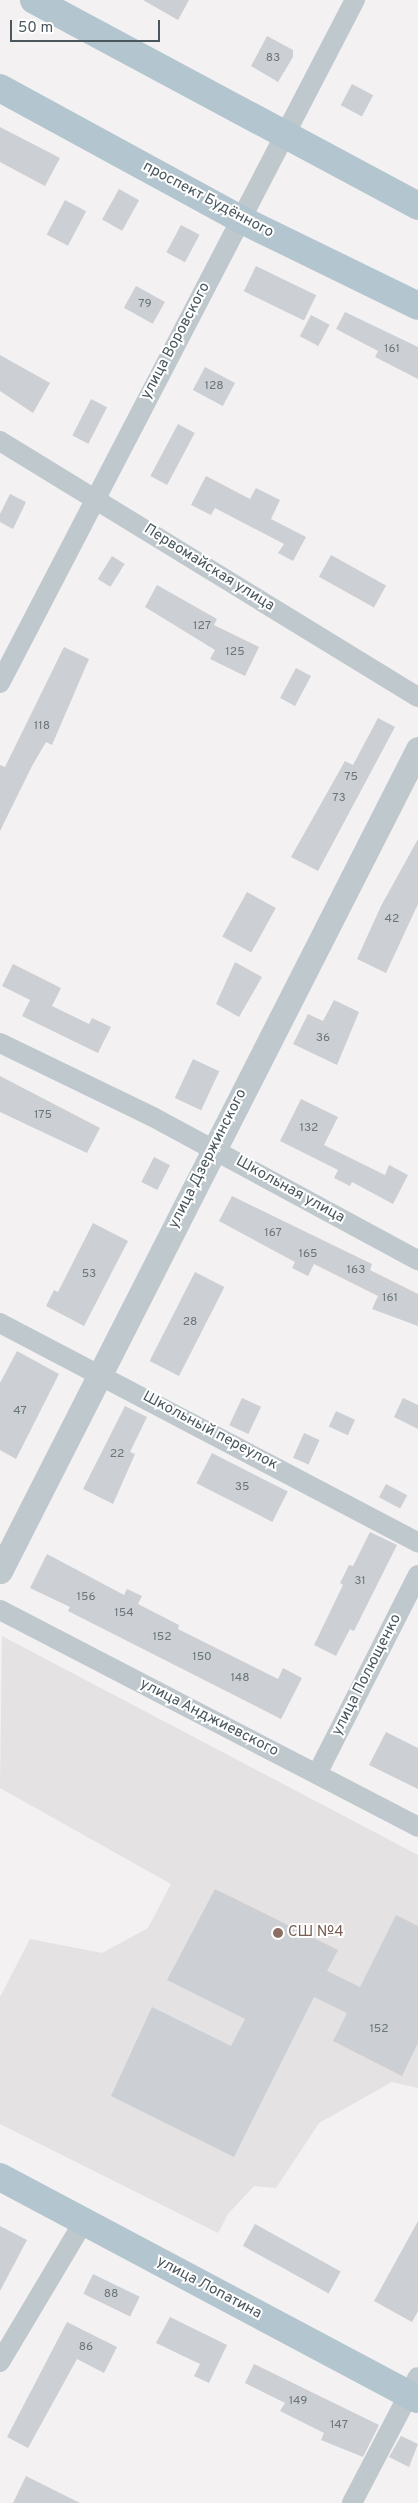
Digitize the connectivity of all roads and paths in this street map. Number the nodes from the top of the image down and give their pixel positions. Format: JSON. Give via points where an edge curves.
{"nodes":[{"id":1,"x":34,"y":0,"type":"edge"},
{"id":2,"x":354,"y":0,"type":"edge"},
{"id":3,"x":0,"y":88,"type":"edge"},
{"id":4,"x":286,"y":138,"type":"junction"},
{"id":5,"x":418,"y":206,"type":"edge"},
{"id":6,"x":240,"y":219,"type":"junction"},
{"id":7,"x":418,"y":306,"type":"edge"},
{"id":8,"x":0,"y":441,"type":"edge"},
{"id":9,"x":94,"y":498,"type":"junction"},
{"id":10,"x":0,"y":683,"type":"edge"},
{"id":11,"x":418,"y":697,"type":"edge"},
{"id":12,"x":418,"y":749,"type":"edge"},
{"id":13,"x":0,"y":1043,"type":"edge"},
{"id":14,"x":213,"y":1148,"type":"junction"},
{"id":15,"x":418,"y":1260,"type":"edge"},
{"id":16,"x":0,"y":1323,"type":"edge"},
{"id":17,"x":100,"y":1373,"type":"junction"},
{"id":18,"x":418,"y":1542,"type":"edge"},
{"id":19,"x":0,"y":1571,"type":"edge"},
{"id":20,"x":418,"y":1575,"type":"edge"},
{"id":21,"x":0,"y":1610,"type":"edge"},
{"id":22,"x":317,"y":1774,"type":"junction"},
{"id":23,"x":418,"y":1827,"type":"edge"},
{"id":24,"x":0,"y":2178,"type":"edge"},
{"id":25,"x":84,"y":2220,"type":"junction"},
{"id":26,"x":0,"y":2362,"type":"edge"},
{"id":27,"x":415,"y":2390,"type":"edge"},
{"id":28,"x":352,"y":2503,"type":"edge"}],
"edges":[{"from":1,"to":4,"type":"main road"},
{"from":2,"to":4,"type":"street","name":"улица Воровского"},
{"from":3,"to":6,"type":"main road","name":"проспект Будённого"},
{"from":4,"to":5,"type":"main road"},
{"from":4,"to":6,"type":"street","name":"улица Воровского"},
{"from":6,"to":7,"type":"main road","name":"проспект Будённого"},
{"from":6,"to":9,"type":"street","name":"улица Воровского"},
{"from":8,"to":9,"type":"street","name":"Первомайская улица"},
{"from":9,"to":10,"type":"street","name":"улица Воровского"},
{"from":9,"to":11,"type":"street","name":"Первомайская улица"},
{"from":12,"to":14,"type":"street","name":"улица Дзержинского"},
{"from":13,"to":14,"type":"street","name":"Школьная улица"},
{"from":14,"to":15,"type":"street","name":"Школьная улица"},
{"from":14,"to":17,"type":"street","name":"улица Дзержинского"},
{"from":16,"to":17,"type":"street","name":"Школьный переулок"},
{"from":17,"to":18,"type":"street","name":"Школьный переулок"},
{"from":17,"to":19,"type":"street","name":"улица Дзержинского"},
{"from":20,"to":22,"type":"street","name":"улица Полющенко"},
{"from":21,"to":22,"type":"street","name":"улица Анджиевского"},
{"from":22,"to":23,"type":"street","name":"улица Анджиевского"},
{"from":24,"to":25,"type":"main road","name":"улица Лопатина"},
{"from":25,"to":26,"type":"street"},
{"from":25,"to":27,"type":"main road","name":"улица Лопатина"},
{"from":27,"to":28,"type":"street"}]}
